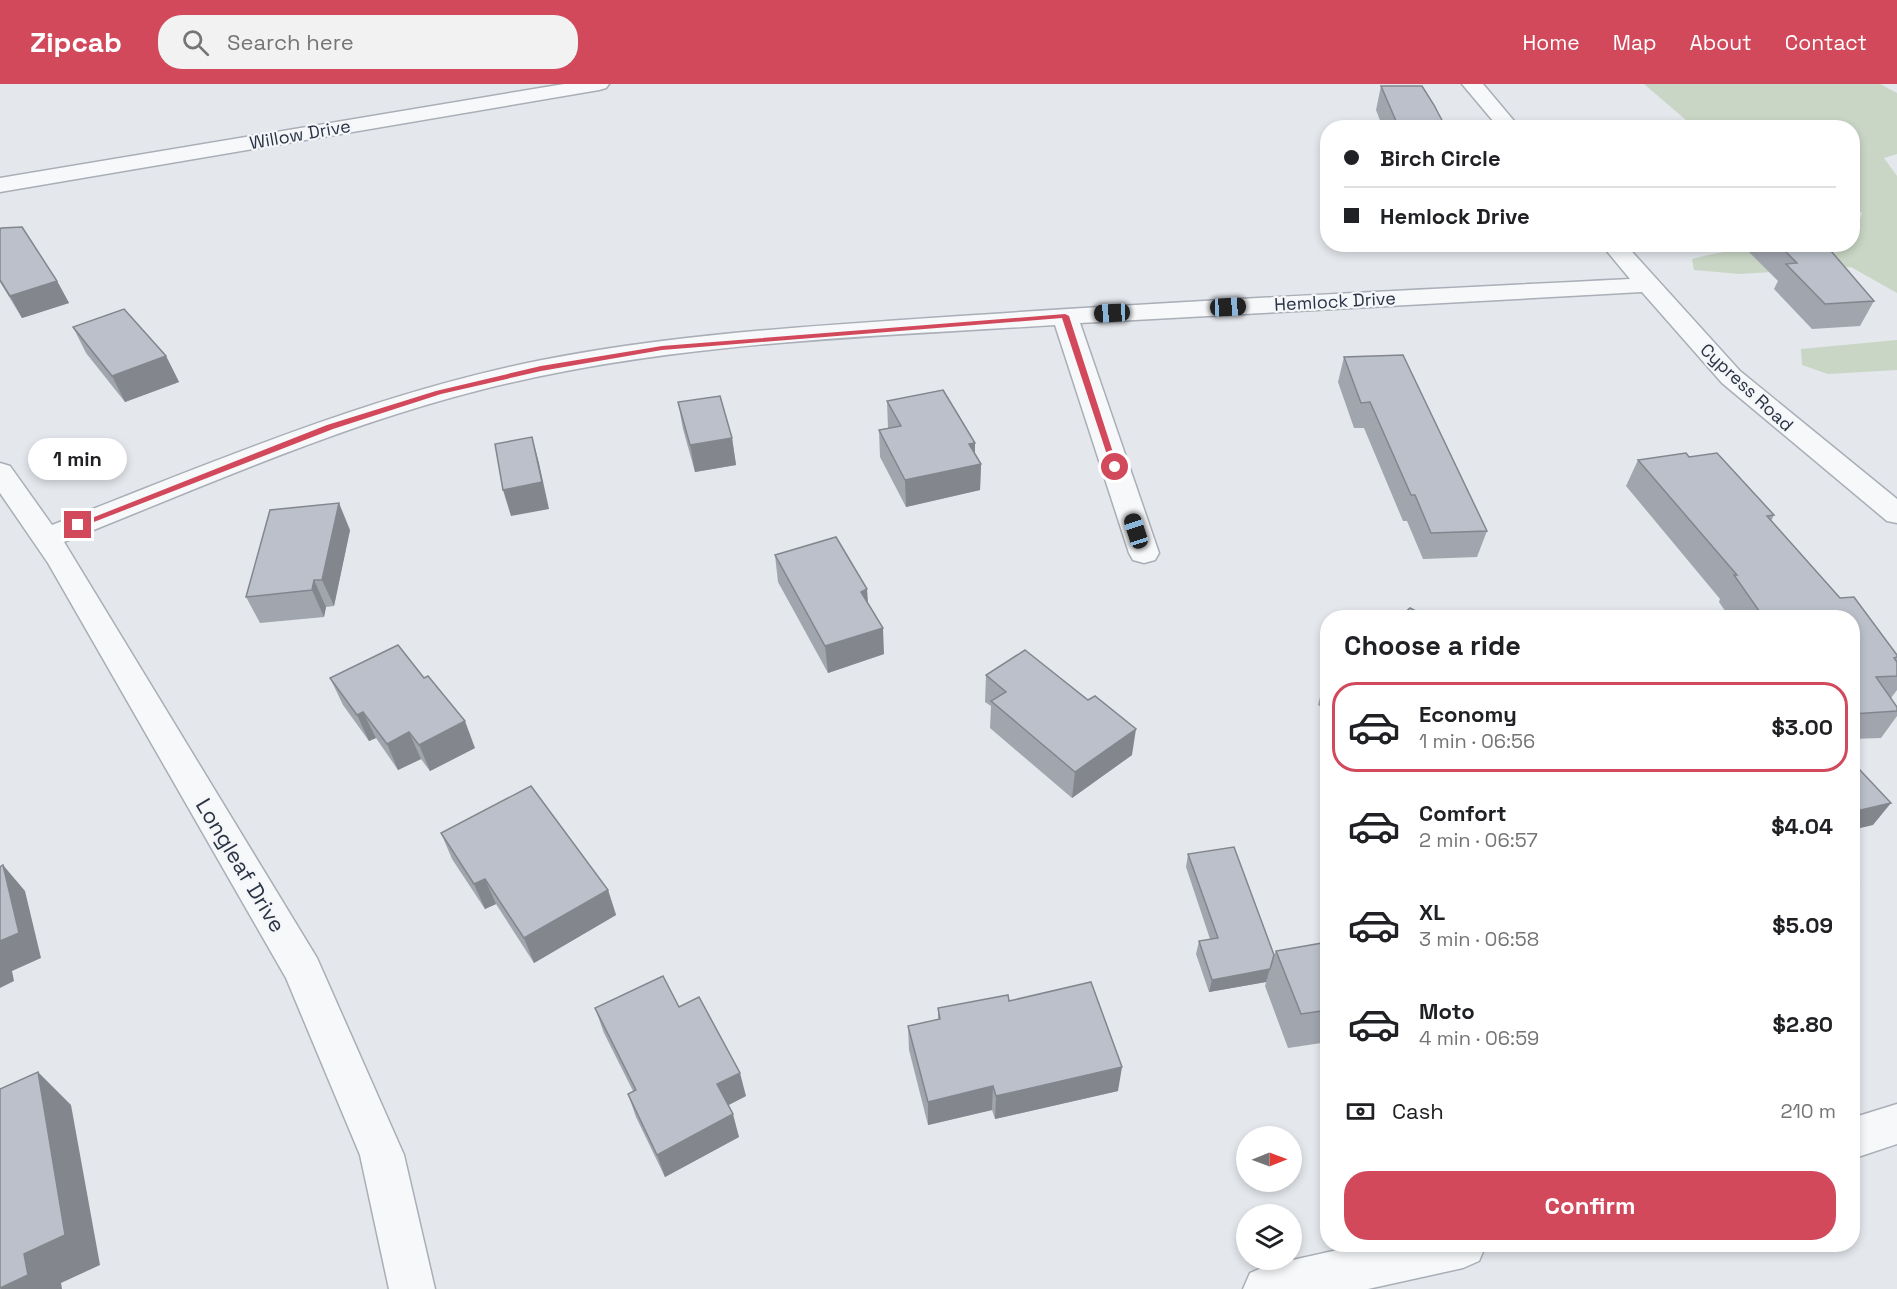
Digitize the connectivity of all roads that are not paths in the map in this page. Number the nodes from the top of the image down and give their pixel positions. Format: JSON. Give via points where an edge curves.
{"nodes":[{"id":1,"x":599,"y":84,"type":"edge"},
{"id":2,"x":1472,"y":84,"type":"edge"},
{"id":3,"x":1503,"y":120,"type":"edge"},
{"id":4,"x":0,"y":185,"type":"edge"},
{"id":5,"x":1619,"y":252,"type":"edge"},
{"id":6,"x":1647,"y":285,"type":"junction"},
{"id":7,"x":1065,"y":316,"type":"junction"},
{"id":8,"x":0,"y":472,"type":"edge"},
{"id":9,"x":1897,"y":514,"type":"edge"},
{"id":10,"x":46,"y":538,"type":"junction"},
{"id":11,"x":1144,"y":553,"type":"dead end"},
{"id":12,"x":1897,"y":1124,"type":"edge"},
{"id":13,"x":1860,"y":1136,"type":"edge"},
{"id":14,"x":1432,"y":1252,"type":"edge"},
{"id":15,"x":412,"y":1289,"type":"edge"},
{"id":16,"x":1266,"y":1289,"type":"edge"}],
"edges":[{"from":1,"to":4,"type":"street","name":"Willow Drive"},
{"from":2,"to":3,"type":"street"},
{"from":5,"to":6,"type":"street","name":"Cypress Road"},
{"from":6,"to":7,"type":"street","name":"Hemlock Drive"},
{"from":6,"to":9,"type":"street","name":"Cypress Road","via":[[1731,377]]},
{"from":7,"to":10,"type":"street","name":"Hemlock Drive","via":[[662,348],[541,369],[439,393],[330,427]]},
{"from":7,"to":11,"type":"street"},
{"from":8,"to":10,"type":"street","name":"Longleaf Drive"},
{"from":10,"to":15,"type":"street","name":"Longleaf Drive","via":[[303,970],[382,1155]]},
{"from":12,"to":13,"type":"street"},
{"from":14,"to":16,"type":"street"}]}
